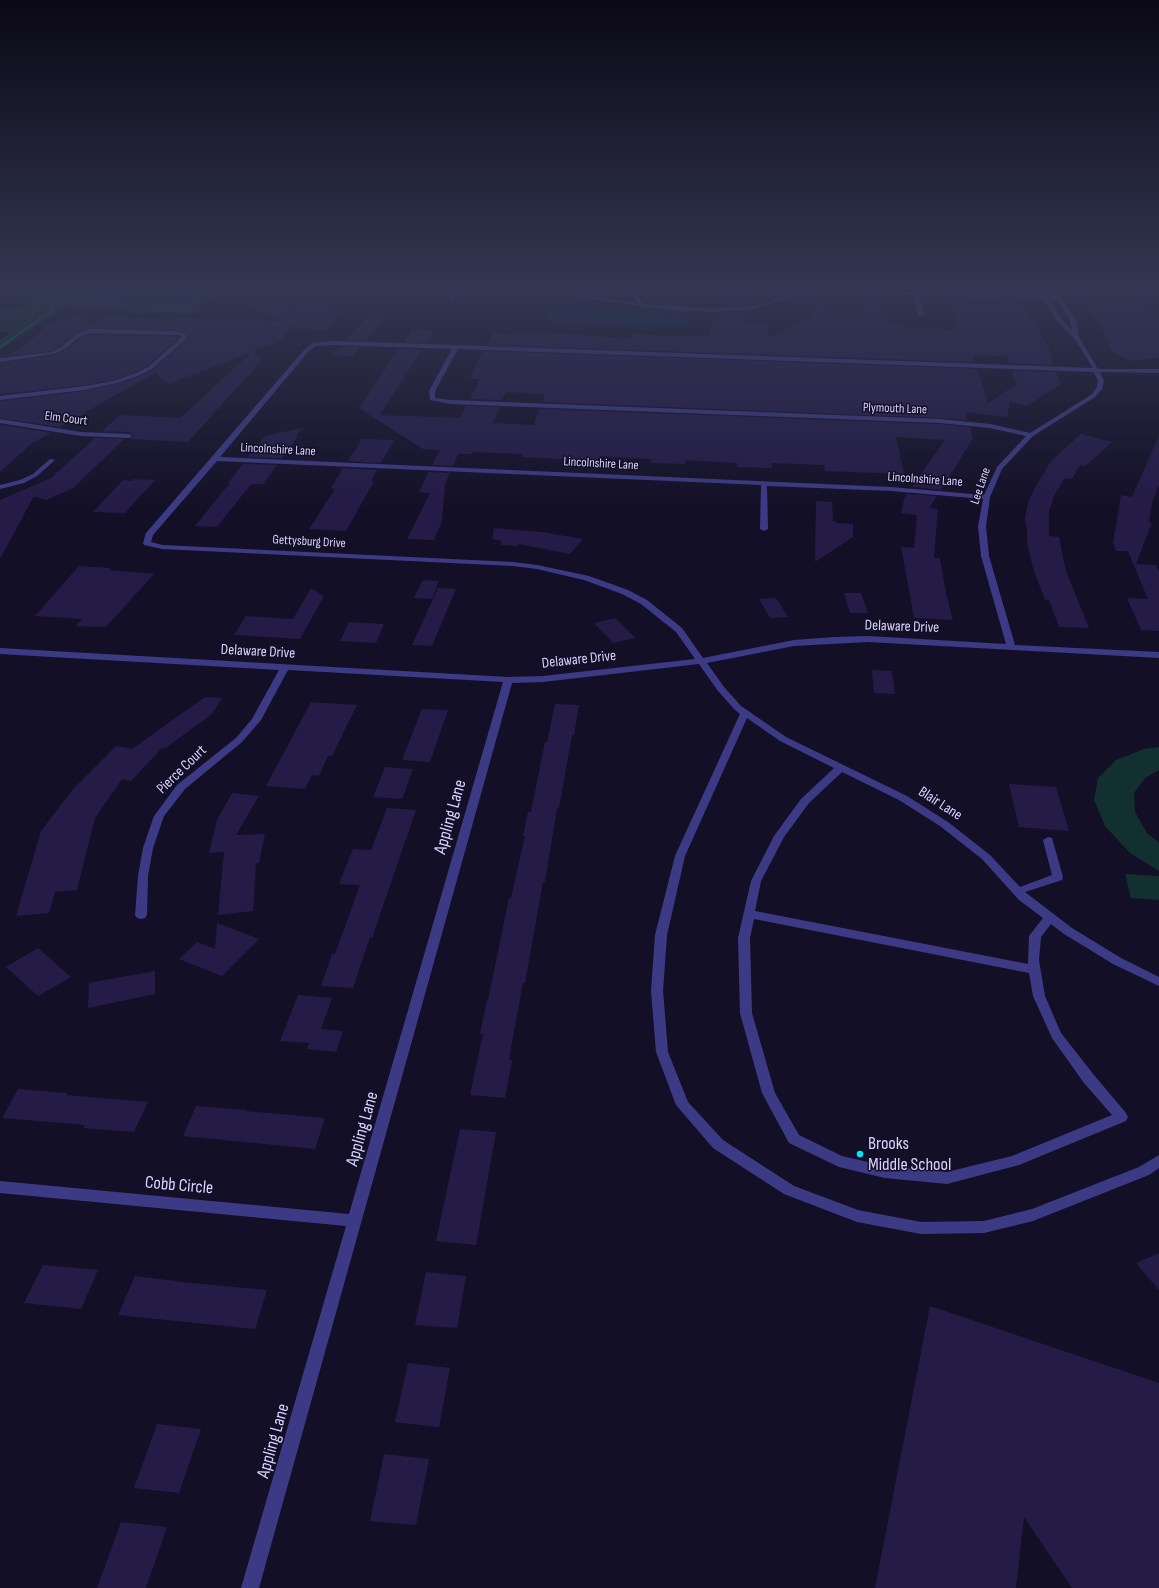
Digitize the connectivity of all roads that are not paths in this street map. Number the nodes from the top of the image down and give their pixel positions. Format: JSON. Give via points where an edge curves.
{"nodes":[{"id":1,"x":158,"y":361,"type":"edge"},
{"id":2,"x":297,"y":361,"type":"edge"},
{"id":3,"x":448,"y":361,"type":"edge"},
{"id":4,"x":849,"y":361,"type":"edge"},
{"id":5,"x":1091,"y":361,"type":"edge"},
{"id":6,"x":1097,"y":370,"type":"junction"},
{"id":7,"x":1159,"y":371,"type":"edge"},
{"id":8,"x":0,"y":398,"type":"edge"},
{"id":9,"x":0,"y":421,"type":"edge"},
{"id":10,"x":1031,"y":435,"type":"junction"},
{"id":11,"x":129,"y":436,"type":"dead end"},
{"id":12,"x":215,"y":459,"type":"junction"},
{"id":13,"x":52,"y":460,"type":"dead end"},
{"id":14,"x":764,"y":484,"type":"junction"},
{"id":15,"x":0,"y":487,"type":"edge"},
{"id":16,"x":987,"y":497,"type":"junction"},
{"id":17,"x":764,"y":529,"type":"dead end"},
{"id":18,"x":1012,"y":646,"type":"junction"},
{"id":19,"x":0,"y":651,"type":"edge"},
{"id":20,"x":1159,"y":655,"type":"edge"},
{"id":21,"x":701,"y":660,"type":"junction"},
{"id":22,"x":285,"y":667,"type":"junction"},
{"id":23,"x":508,"y":680,"type":"junction"},
{"id":24,"x":745,"y":713,"type":"junction"},
{"id":25,"x":841,"y":767,"type":"junction"},
{"id":26,"x":1048,"y":840,"type":"dead end"},
{"id":27,"x":1018,"y":891,"type":"junction"},
{"id":28,"x":142,"y":914,"type":"dead end"},
{"id":29,"x":749,"y":914,"type":"junction"},
{"id":30,"x":1050,"y":917,"type":"junction"},
{"id":31,"x":1035,"y":970,"type":"junction"},
{"id":32,"x":1159,"y":982,"type":"edge"},
{"id":33,"x":1159,"y":1161,"type":"edge"},
{"id":34,"x":0,"y":1187,"type":"edge"},
{"id":35,"x":355,"y":1221,"type":"junction"},
{"id":36,"x":250,"y":1588,"type":"edge"}],
"edges":[{"from":1,"to":8,"type":"street","via":[[136,375],[114,382]]},
{"from":2,"to":12,"type":"street","name":"Gettysburg Drive"},
{"from":3,"to":10,"type":"street","name":"Plymouth Lane","via":[[432,391],[432,399],[940,421],[990,426]]},
{"from":4,"to":6,"type":"street"},
{"from":5,"to":6,"type":"street","name":"Lee Lane"},
{"from":6,"to":7,"type":"street"},
{"from":6,"to":10,"type":"street","name":"Lee Lane","via":[[1101,381],[1097,392]]},
{"from":9,"to":11,"type":"street","name":"Elm Court","via":[[81,434]]},
{"from":10,"to":16,"type":"street","name":"Lee Lane","via":[[1006,459]]},
{"from":12,"to":14,"type":"street","name":"Lincolnshire Lane"},
{"from":12,"to":21,"type":"street","name":"Gettysburg Drive","via":[[149,534],[147,543],[162,546],[498,563],[560,572],[606,584],[644,602],[679,630]]},
{"from":13,"to":15,"type":"street","via":[[35,475],[22,482]]},
{"from":14,"to":16,"type":"street","name":"Lincolnshire Lane","via":[[922,491]]},
{"from":14,"to":17,"type":"street"},
{"from":16,"to":18,"type":"street","name":"Lee Lane","via":[[982,526],[985,556]]},
{"from":18,"to":20,"type":"street","name":"Delaware Drive"},
{"from":18,"to":21,"type":"street","name":"Delaware Drive","via":[[868,639],[834,640],[794,643]]},
{"from":19,"to":22,"type":"street","name":"Delaware Drive"},
{"from":21,"to":23,"type":"street","name":"Delaware Drive","via":[[543,679]]},
{"from":21,"to":24,"type":"street","name":"Blair Lane","via":[[721,690]]},
{"from":22,"to":23,"type":"street","name":"Delaware Drive"},
{"from":22,"to":28,"type":"street","name":"Pierce Court","via":[[256,720],[239,740],[181,787],[159,816],[144,869]]},
{"from":23,"to":35,"type":"street","name":"Appling Lane"},
{"from":24,"to":25,"type":"street","name":"Blair Lane","via":[[783,739]]},
{"from":24,"to":33,"type":"street","via":[[680,856],[661,935],[657,991],[662,1052],[683,1104],[718,1144],[789,1190],[857,1216],[921,1228],[984,1227],[1033,1215],[1144,1171]]},
{"from":25,"to":27,"type":"street","name":"Blair Lane","via":[[903,798],[952,830],[986,857]]},
{"from":25,"to":29,"type":"street","via":[[805,801],[779,836],[756,881]]},
{"from":26,"to":27,"type":"street","via":[[1058,877]]},
{"from":27,"to":30,"type":"street","name":"Blair Lane"},
{"from":29,"to":31,"type":"street"},
{"from":29,"to":31,"type":"street","via":[[744,938],[746,1013],[769,1094],[794,1139],[839,1161],[885,1172],[947,1178],[1014,1161],[1121,1116],[1089,1080],[1056,1036],[1039,996]]},
{"from":30,"to":31,"type":"street","via":[[1035,936]]},
{"from":30,"to":32,"type":"street","name":"Blair Lane","via":[[1117,962]]},
{"from":34,"to":35,"type":"street","name":"Cobb Circle"},
{"from":35,"to":36,"type":"street","name":"Appling Lane"}]}
